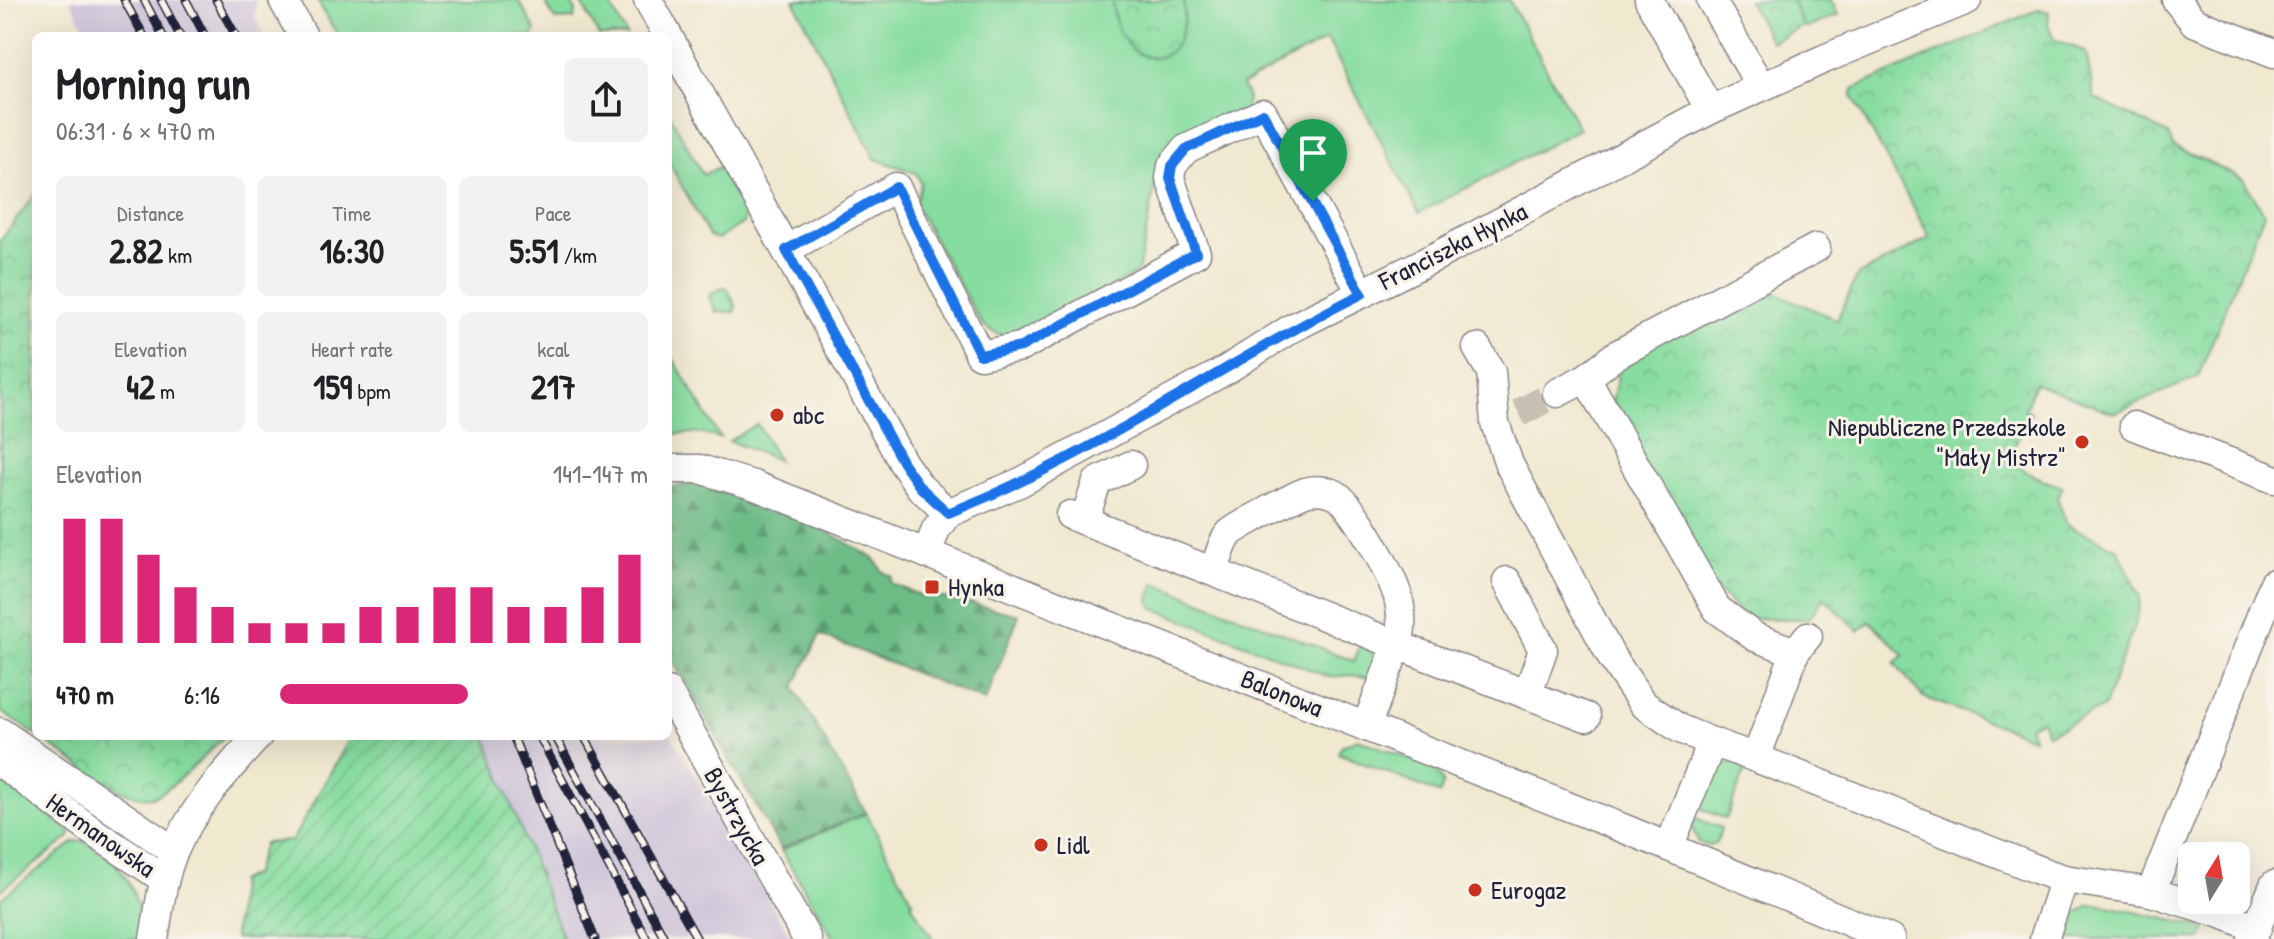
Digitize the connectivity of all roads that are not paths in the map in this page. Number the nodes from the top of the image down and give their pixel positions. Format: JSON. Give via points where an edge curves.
{"nodes":[{"id":1,"x":283,"y":0,"type":"edge"},
{"id":2,"x":648,"y":0,"type":"edge"},
{"id":3,"x":1649,"y":0,"type":"edge"},
{"id":4,"x":1711,"y":0,"type":"edge"},
{"id":5,"x":1967,"y":0,"type":"edge"},
{"id":6,"x":2176,"y":0,"type":"edge"},
{"id":7,"x":301,"y":32,"type":"edge"},
{"id":8,"x":666,"y":32,"type":"edge"},
{"id":9,"x":672,"y":43,"type":"edge"},
{"id":10,"x":2274,"y":53,"type":"edge"},
{"id":11,"x":1761,"y":87,"type":"junction"},
{"id":12,"x":1710,"y":110,"type":"junction"},
{"id":13,"x":1816,"y":248,"type":"dead end"},
{"id":14,"x":786,"y":250,"type":"junction"},
{"id":15,"x":1362,"y":294,"type":"junction"},
{"id":16,"x":1477,"y":348,"type":"dead end"},
{"id":17,"x":1586,"y":378,"type":"junction"},
{"id":18,"x":1557,"y":393,"type":"tunnel mouth"},
{"id":19,"x":2134,"y":426,"type":"dead end"},
{"id":20,"x":1131,"y":465,"type":"dead end"},
{"id":21,"x":672,"y":469,"type":"edge"},
{"id":22,"x":2274,"y":479,"type":"edge"},
{"id":23,"x":948,"y":513,"type":"junction"},
{"id":24,"x":927,"y":554,"type":"junction"},
{"id":25,"x":1213,"y":572,"type":"junction"},
{"id":26,"x":1507,"y":581,"type":"dead end"},
{"id":27,"x":2274,"y":583,"type":"edge"},
{"id":28,"x":1397,"y":645,"type":"junction"},
{"id":29,"x":1527,"y":695,"type":"junction"},
{"id":30,"x":672,"y":699,"type":"edge"},
{"id":31,"x":1586,"y":717,"type":"dead end"},
{"id":32,"x":1366,"y":727,"type":"junction"},
{"id":33,"x":0,"y":732,"type":"edge"},
{"id":34,"x":254,"y":740,"type":"edge"},
{"id":35,"x":1712,"y":742,"type":"junction"},
{"id":36,"x":1756,"y":758,"type":"junction"},
{"id":37,"x":0,"y":762,"type":"edge"},
{"id":38,"x":1669,"y":847,"type":"junction"},
{"id":39,"x":174,"y":851,"type":"junction"},
{"id":40,"x":164,"y":879,"type":"junction"},
{"id":41,"x":2064,"y":879,"type":"junction"},
{"id":42,"x":2274,"y":885,"type":"edge"},
{"id":43,"x":2151,"y":892,"type":"junction"},
{"id":44,"x":2255,"y":933,"type":"edge"},
{"id":45,"x":154,"y":939,"type":"edge"},
{"id":46,"x":807,"y":939,"type":"edge"},
{"id":47,"x":1890,"y":939,"type":"edge"},
{"id":48,"x":2044,"y":939,"type":"edge"}],
"edges":[{"from":1,"to":7,"type":"street"},
{"from":2,"to":8,"type":"street"},
{"from":3,"to":12,"type":"street"},
{"from":4,"to":11,"type":"street"},
{"from":5,"to":11,"type":"street","name":"Franciszka Hynka"},
{"from":6,"to":10,"type":"street","via":[[2194,22]]},
{"from":9,"to":14,"type":"street"},
{"from":11,"to":12,"type":"street","name":"Franciszka Hynka"},
{"from":12,"to":15,"type":"street","name":"Franciszka Hynka"},
{"from":13,"to":17,"type":"street","via":[[1616,355]]},
{"from":14,"to":15,"type":"street","via":[[896,187],[980,355],[1021,347],[1196,253],[1170,178],[1172,166],[1186,149],[1263,113]]},
{"from":14,"to":23,"type":"street","via":[[903,463]]},
{"from":15,"to":23,"type":"street","name":"Franciszka Hynka","via":[[1292,328],[1021,482]]},
{"from":16,"to":35,"type":"street","via":[[1507,418],[1509,464],[1612,658],[1643,704],[1680,729]]},
{"from":17,"to":18,"type":"street"},
{"from":17,"to":36,"type":"street","via":[[1717,609],[1755,637],[1802,644]]},
{"from":19,"to":22,"type":"street"},
{"from":20,"to":25,"type":"street","via":[[1097,482],[1077,518]]},
{"from":21,"to":24,"type":"street","name":"Balonowa","via":[[712,471]]},
{"from":23,"to":24,"type":"street"},
{"from":24,"to":32,"type":"street","name":"Balonowa"},
{"from":25,"to":28,"type":"street"},
{"from":25,"to":28,"type":"street","via":[[1229,533],[1305,492],[1335,494],[1350,507],[1392,581],[1400,604],[1402,633]]},
{"from":26,"to":29,"type":"street","via":[[1543,650]]},
{"from":27,"to":43,"type":"street"},
{"from":28,"to":29,"type":"street"},
{"from":28,"to":32,"type":"street"},
{"from":29,"to":31,"type":"street"},
{"from":30,"to":46,"type":"street","name":"Bystrzycka"},
{"from":32,"to":38,"type":"street","name":"Balonowa"},
{"from":33,"to":39,"type":"street","name":"Hermanowska"},
{"from":34,"to":39,"type":"street","via":[[215,785]]},
{"from":35,"to":36,"type":"street"},
{"from":35,"to":38,"type":"street"},
{"from":36,"to":41,"type":"street"},
{"from":37,"to":40,"type":"street","name":"Hermanowska"},
{"from":38,"to":47,"type":"street","name":"Balonowa"},
{"from":39,"to":40,"type":"street"},
{"from":40,"to":45,"type":"street"},
{"from":41,"to":43,"type":"street"},
{"from":41,"to":48,"type":"street"},
{"from":42,"to":44,"type":"street"},
{"from":43,"to":44,"type":"street","via":[[2219,913]]}]}
